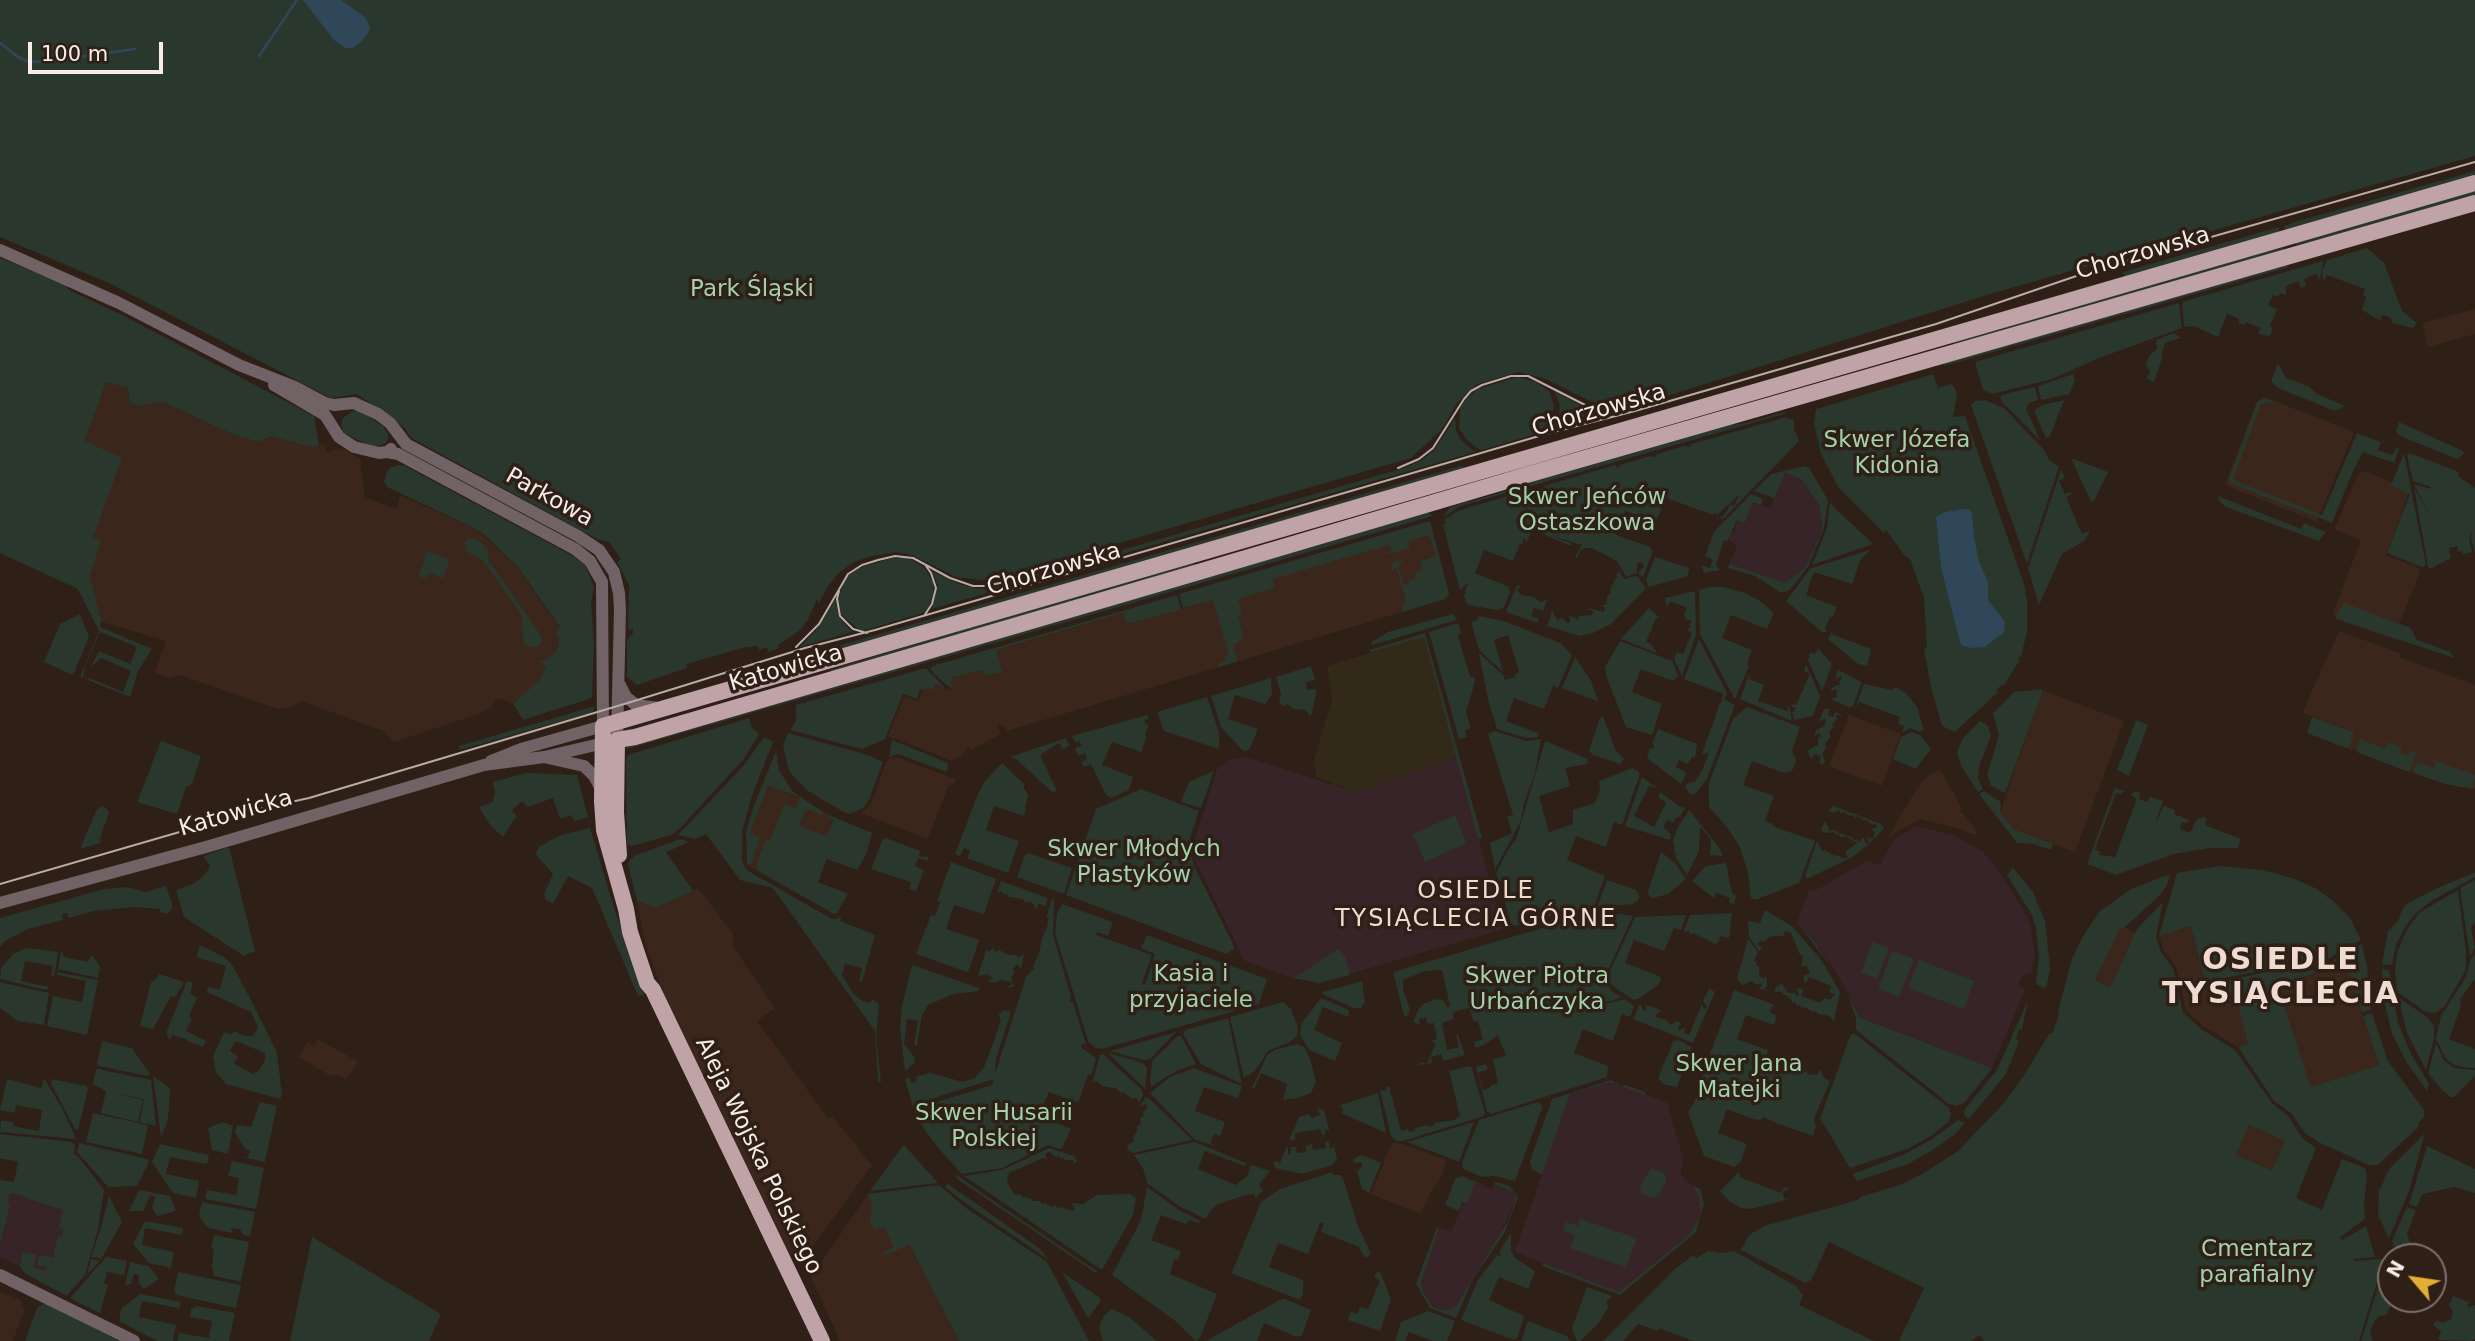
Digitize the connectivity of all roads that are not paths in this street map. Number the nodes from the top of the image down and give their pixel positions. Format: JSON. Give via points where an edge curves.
{"nodes":[{"id":1,"x":2475,"y":183,"type":"edge"},
{"id":2,"x":2475,"y":203,"type":"edge"},
{"id":3,"x":2288,"y":236,"type":"junction"},
{"id":4,"x":0,"y":250,"type":"edge"},
{"id":5,"x":2293,"y":255,"type":"junction"},
{"id":6,"x":249,"y":370,"type":"junction"},
{"id":7,"x":1774,"y":384,"type":"junction"},
{"id":8,"x":1728,"y":398,"type":"junction"},
{"id":9,"x":352,"y":402,"type":"junction"},
{"id":10,"x":1780,"y":403,"type":"junction"},
{"id":11,"x":1680,"y":412,"type":"junction"},
{"id":12,"x":1733,"y":417,"type":"junction"},
{"id":13,"x":1697,"y":427,"type":"junction"},
{"id":14,"x":334,"y":429,"type":"junction"},
{"id":15,"x":399,"y":437,"type":"junction"},
{"id":16,"x":387,"y":452,"type":"junction"},
{"id":17,"x":1198,"y":552,"type":"junction"},
{"id":18,"x":1202,"y":571,"type":"junction"},
{"id":19,"x":896,"y":660,"type":"joint"},
{"id":20,"x":815,"y":664,"type":"junction"},
{"id":21,"x":620,"y":682,"type":"junction"},
{"id":22,"x":821,"y":682,"type":"junction"},
{"id":23,"x":736,"y":688,"type":"joint"},
{"id":24,"x":665,"y":708,"type":"junction"},
{"id":25,"x":610,"y":732,"type":"junction"},
{"id":26,"x":544,"y":757,"type":"junction"},
{"id":27,"x":484,"y":765,"type":"junction"},
{"id":28,"x":602,"y":789,"type":"junction"},
{"id":29,"x":0,"y":903,"type":"edge"},
{"id":30,"x":653,"y":990,"type":"junction"},
{"id":31,"x":0,"y":1275,"type":"edge"},
{"id":32,"x":134,"y":1341,"type":"edge"},
{"id":33,"x":822,"y":1341,"type":"edge"}],
"edges":[{"from":1,"to":3,"type":"main road","name":"Chorzowska"},
{"from":2,"to":5,"type":"main road","name":"Chorzowska"},
{"from":3,"to":5,"type":"main road"},
{"from":3,"to":7,"type":"main road","name":"Chorzowska"},
{"from":4,"to":6,"type":"street","via":[[119,303]]},
{"from":5,"to":10,"type":"main road","name":"Chorzowska"},
{"from":6,"to":9,"type":"street","via":[[328,404]]},
{"from":6,"to":14,"type":"street","via":[[325,415]]},
{"from":7,"to":8,"type":"main road","name":"Chorzowska"},
{"from":7,"to":10,"type":"main road"},
{"from":8,"to":11,"type":"main road","name":"Chorzowska"},
{"from":8,"to":12,"type":"main road"},
{"from":9,"to":14,"type":"street","via":[[338,416]]},
{"from":9,"to":15,"type":"street","via":[[383,417]]},
{"from":10,"to":12,"type":"main road","name":"Chorzowska"},
{"from":11,"to":13,"type":"main road"},
{"from":11,"to":17,"type":"main road","name":"Chorzowska"},
{"from":12,"to":13,"type":"main road","name":"Chorzowska"},
{"from":13,"to":18,"type":"main road","name":"Chorzowska"},
{"from":14,"to":16,"type":"street","via":[[354,447]]},
{"from":15,"to":16,"type":"street"},
{"from":15,"to":21,"type":"street","name":"Parkowa","via":[[598,550],[614,572],[619,593]]},
{"from":16,"to":25,"type":"street","name":"Parkowa","via":[[530,524],[590,561],[603,591]]},
{"from":17,"to":18,"type":"main road"},
{"from":17,"to":20,"type":"main road","name":"Chorzowska"},
{"from":18,"to":19,"type":"main road","name":"Chorzowska"},
{"from":19,"to":22,"type":"main road","name":"Katowicka"},
{"from":20,"to":22,"type":"main road"},
{"from":20,"to":23,"type":"main road","name":"Chorzowska"},
{"from":21,"to":24,"type":"street","via":[[636,705]]},
{"from":21,"to":25,"type":"street","name":"Parkowa"},
{"from":22,"to":25,"type":"main road","name":"Katowicka","via":[[635,737]]},
{"from":23,"to":24,"type":"main road","name":"Katowicka"},
{"from":24,"to":25,"type":"main road","name":"Katowicka"},
{"from":25,"to":26,"type":"street","name":"Katowicka"},
{"from":25,"to":27,"type":"street","name":"Katowicka","via":[[521,749]]},
{"from":25,"to":28,"type":"main road","name":"Aleja Wojska Polskiego"},
{"from":25,"to":30,"type":"main road","name":"Aleja Wojska Polskiego","via":[[618,853]]},
{"from":26,"to":27,"type":"street","name":"Katowicka"},
{"from":26,"to":28,"type":"street","via":[[584,766]]},
{"from":27,"to":29,"type":"street","name":"Katowicka"},
{"from":28,"to":30,"type":"main road","name":"Aleja Wojska Polskiego","via":[[607,844],[637,954]]},
{"from":30,"to":33,"type":"main road","name":"Aleja Wojska Polskiego"},
{"from":31,"to":32,"type":"street"}]}
